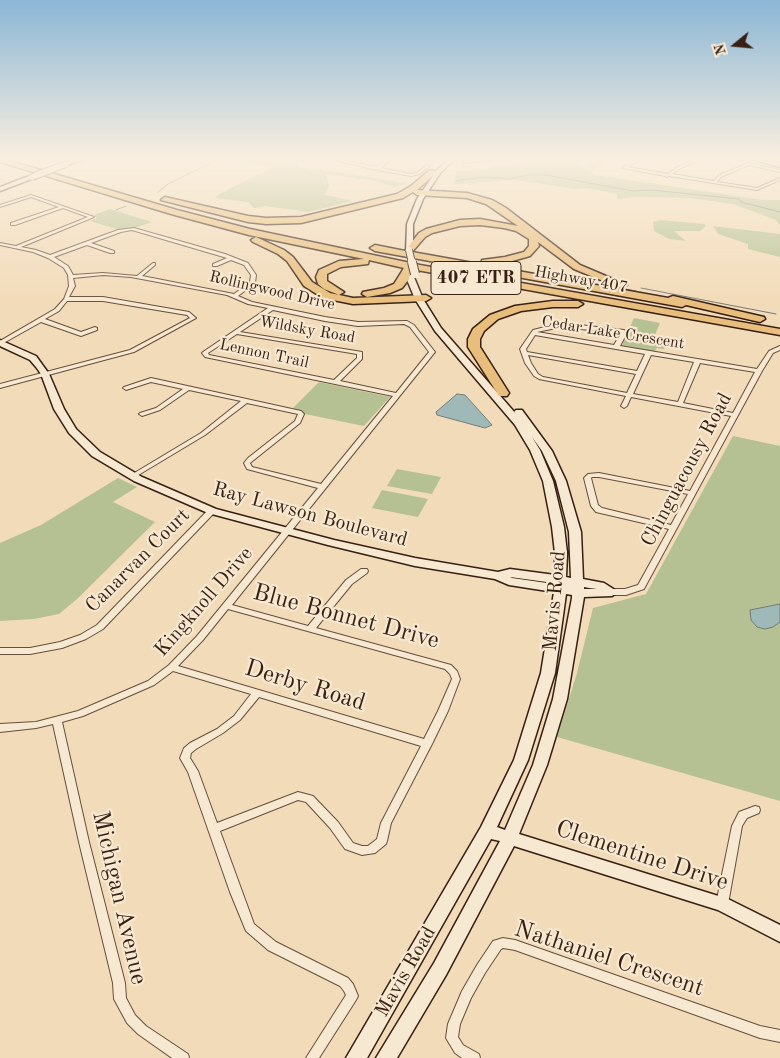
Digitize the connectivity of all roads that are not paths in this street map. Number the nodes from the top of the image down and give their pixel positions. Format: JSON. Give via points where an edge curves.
{"nodes":[{"id":1,"x":62,"y":207,"type":"edge"},
{"id":2,"x":64,"y":207,"type":"edge"},
{"id":3,"x":159,"y":207,"type":"edge"},
{"id":4,"x":192,"y":207,"type":"edge"},
{"id":5,"x":197,"y":207,"type":"edge"},
{"id":6,"x":353,"y":207,"type":"edge"},
{"id":7,"x":410,"y":207,"type":"edge"},
{"id":8,"x":498,"y":207,"type":"edge"},
{"id":9,"x":174,"y":212,"type":"junction"},
{"id":10,"x":13,"y":224,"type":"dead end"},
{"id":11,"x":0,"y":244,"type":"edge"},
{"id":12,"x":88,"y":244,"type":"junction"},
{"id":13,"x":17,"y":247,"type":"junction"},
{"id":14,"x":112,"y":252,"type":"dead end"},
{"id":15,"x":410,"y":252,"type":"junction"},
{"id":16,"x":50,"y":257,"type":"junction"},
{"id":17,"x":232,"y":258,"type":"junction"},
{"id":18,"x":153,"y":264,"type":"dead end"},
{"id":19,"x":215,"y":265,"type":"dead end"},
{"id":20,"x":414,"y":270,"type":"junction"},
{"id":21,"x":71,"y":277,"type":"junction"},
{"id":22,"x":138,"y":277,"type":"junction"},
{"id":23,"x":235,"y":296,"type":"junction"},
{"id":24,"x":66,"y":299,"type":"junction"},
{"id":25,"x":422,"y":299,"type":"junction"},
{"id":26,"x":272,"y":308,"type":"junction"},
{"id":27,"x":42,"y":320,"type":"junction"},
{"id":28,"x":757,"y":323,"type":"junction"},
{"id":29,"x":780,"y":323,"type":"edge"},
{"id":30,"x":95,"y":329,"type":"dead end"},
{"id":31,"x":238,"y":332,"type":"junction"},
{"id":32,"x":780,"y":332,"type":"edge"},
{"id":33,"x":533,"y":333,"type":"junction"},
{"id":34,"x":0,"y":343,"type":"edge"},
{"id":35,"x":616,"y":347,"type":"junction"},
{"id":36,"x":780,"y":348,"type":"edge"},
{"id":37,"x":649,"y":352,"type":"junction"},
{"id":38,"x":524,"y":353,"type":"junction"},
{"id":39,"x":698,"y":360,"type":"junction"},
{"id":40,"x":759,"y":371,"type":"junction"},
{"id":41,"x":639,"y":373,"type":"junction"},
{"id":42,"x":46,"y":374,"type":"junction"},
{"id":43,"x":335,"y":383,"type":"junction"},
{"id":44,"x":0,"y":386,"type":"edge"},
{"id":45,"x":126,"y":388,"type":"dead end"},
{"id":46,"x":188,"y":388,"type":"junction"},
{"id":47,"x":502,"y":393,"type":"junction"},
{"id":48,"x":397,"y":395,"type":"junction"},
{"id":49,"x":629,"y":395,"type":"junction"},
{"id":50,"x":246,"y":400,"type":"junction"},
{"id":51,"x":680,"y":404,"type":"junction"},
{"id":52,"x":624,"y":406,"type":"dead end"},
{"id":53,"x":142,"y":414,"type":"dead end"},
{"id":54,"x":735,"y":415,"type":"junction"},
{"id":55,"x":133,"y":476,"type":"junction"},
{"id":56,"x":323,"y":487,"type":"junction"},
{"id":57,"x":692,"y":494,"type":"junction"},
{"id":58,"x":212,"y":511,"type":"junction"},
{"id":59,"x":674,"y":528,"type":"junction"},
{"id":60,"x":286,"y":532,"type":"junction"},
{"id":61,"x":364,"y":571,"type":"dead end"},
{"id":62,"x":560,"y":584,"type":"junction"},
{"id":63,"x":578,"y":587,"type":"junction"},
{"id":64,"x":612,"y":592,"type":"joint"},
{"id":65,"x":227,"y":606,"type":"junction"},
{"id":66,"x":310,"y":629,"type":"junction"},
{"id":67,"x":0,"y":652,"type":"edge"},
{"id":68,"x":172,"y":667,"type":"junction"},
{"id":69,"x":257,"y":693,"type":"junction"},
{"id":70,"x":57,"y":721,"type":"junction"},
{"id":71,"x":0,"y":728,"type":"edge"},
{"id":72,"x":427,"y":744,"type":"junction"},
{"id":73,"x":755,"y":810,"type":"dead end"},
{"id":74,"x":213,"y":829,"type":"junction"},
{"id":75,"x":486,"y":831,"type":"junction"},
{"id":76,"x":509,"y":839,"type":"junction"},
{"id":77,"x":722,"y":904,"type":"junction"},
{"id":78,"x":780,"y":934,"type":"edge"},
{"id":79,"x":780,"y":1036,"type":"edge"},
{"id":80,"x":361,"y":1056,"type":"edge"},
{"id":81,"x":183,"y":1058,"type":"edge"},
{"id":82,"x":312,"y":1058,"type":"edge"},
{"id":83,"x":386,"y":1058,"type":"edge"},
{"id":84,"x":474,"y":1058,"type":"edge"}],
"edges":[{"from":1,"to":10,"type":"street"},
{"from":2,"to":13,"type":"street","via":[[92,217]]},
{"from":3,"to":9,"type":"highway","name":"Highway 407","number":"407 ETR"},
{"from":4,"to":15,"type":"highway","name":"Highway 407","number":"407 ETR","via":[[260,226]]},
{"from":5,"to":6,"type":"highway","via":[[266,221],[301,220]]},
{"from":7,"to":15,"type":"main road","name":"Mavis Road","via":[[405,224]]},
{"from":8,"to":28,"type":"highway","via":[[577,267],[659,296]]},
{"from":9,"to":20,"type":"highway","name":"Highway 407","number":"407 ETR"},
{"from":9,"to":25,"type":"highway","via":[[265,243],[290,259],[308,284],[327,296],[354,302]]},
{"from":11,"to":13,"type":"street"},
{"from":12,"to":14,"type":"street"},
{"from":12,"to":16,"type":"street"},
{"from":12,"to":17,"type":"street","via":[[132,229]]},
{"from":13,"to":16,"type":"street"},
{"from":15,"to":15,"type":"highway","via":[[428,231],[460,223],[504,225],[528,234],[535,242],[528,254],[505,260],[463,261]]},
{"from":15,"to":20,"type":"main road","name":"Mavis Road","bridge":true},
{"from":15,"to":28,"type":"highway","name":"Highway 407","number":"407 ETR"},
{"from":16,"to":21,"type":"street","via":[[66,267]]},
{"from":17,"to":19,"type":"street"},
{"from":17,"to":23,"type":"street","via":[[246,264],[254,275],[252,283]]},
{"from":18,"to":22,"type":"street"},
{"from":20,"to":20,"type":"highway","via":[[398,286],[372,294],[336,291],[322,282],[321,277],[329,268],[358,262],[376,262]]},
{"from":20,"to":25,"type":"main road","name":"Mavis Road"},
{"from":20,"to":28,"type":"highway","name":"Highway 407","number":"407 ETR"},
{"from":21,"to":22,"type":"street","name":"Rollingwood Drive","via":[[103,274]]},
{"from":21,"to":24,"type":"street","via":[[72,286]]},
{"from":22,"to":23,"type":"street","name":"Rollingwood Drive"},
{"from":23,"to":26,"type":"street","name":"Rollingwood Drive"},
{"from":24,"to":27,"type":"street"},
{"from":24,"to":42,"type":"street","via":[[103,299],[189,314],[193,318],[132,351]]},
{"from":25,"to":47,"type":"main road","name":"Mavis Road"},
{"from":25,"to":62,"type":"main road","name":"Mavis Road","via":[[438,329],[519,424],[535,450],[548,481],[555,510],[561,552]]},
{"from":26,"to":31,"type":"street","name":"Lennon Trail"},
{"from":26,"to":48,"type":"street","name":"Rollingwood Drive","via":[[343,322],[409,323],[432,352]]},
{"from":27,"to":30,"type":"street","via":[[81,334]]},
{"from":27,"to":34,"type":"street"},
{"from":28,"to":29,"type":"highway","name":"Highway 407","number":"407 ETR"},
{"from":28,"to":32,"type":"highway","name":"Highway 407","number":"407 ETR"},
{"from":28,"to":47,"type":"highway","via":[[586,304],[553,304],[504,312],[479,328],[474,339],[478,355]]},
{"from":31,"to":43,"type":"street","name":"Wildsky Road","via":[[360,353],[360,358]]},
{"from":31,"to":43,"type":"street","name":"Lennon Trail","via":[[208,351],[207,356]]},
{"from":33,"to":35,"type":"street","name":"Cedar Lake Crescent"},
{"from":33,"to":35,"type":"street","via":[[561,325],[617,329],[624,333]]},
{"from":33,"to":38,"type":"street","name":"Cedar Lake Crescent","via":[[524,346]]},
{"from":34,"to":42,"type":"main road","name":"Ray Lawson Boulevard","via":[[33,358]]},
{"from":35,"to":37,"type":"street","name":"Cedar Lake Crescent"},
{"from":36,"to":40,"type":"street","name":"Chinguacousy Road","via":[[771,352]]},
{"from":37,"to":39,"type":"street","name":"Cedar Lake Crescent"},
{"from":37,"to":41,"type":"street"},
{"from":38,"to":41,"type":"street"},
{"from":38,"to":49,"type":"street","name":"Cedar Lake Crescent","via":[[538,377]]},
{"from":39,"to":40,"type":"street","name":"Cedar Lake Crescent"},
{"from":39,"to":51,"type":"street"},
{"from":40,"to":54,"type":"street","name":"Chinguacousy Road"},
{"from":41,"to":49,"type":"street"},
{"from":42,"to":44,"type":"street"},
{"from":42,"to":55,"type":"main road","name":"Ray Lawson Boulevard","via":[[64,417],[78,438],[96,454]]},
{"from":43,"to":48,"type":"street","name":"Lennon Trail"},
{"from":45,"to":46,"type":"street","via":[[151,380]]},
{"from":46,"to":50,"type":"street"},
{"from":46,"to":53,"type":"street","via":[[158,409]]},
{"from":47,"to":63,"type":"main road","name":"Mavis Road","via":[[547,451],[561,481],[574,532]]},
{"from":48,"to":56,"type":"street","name":"Rollingwood Drive"},
{"from":49,"to":51,"type":"street","name":"Cedar Lake Crescent"},
{"from":49,"to":52,"type":"street"},
{"from":50,"to":55,"type":"street","via":[[202,434]]},
{"from":50,"to":56,"type":"street","via":[[301,414],[298,422],[250,459],[249,468]]},
{"from":51,"to":54,"type":"street","name":"Cedar Lake Crescent"},
{"from":54,"to":57,"type":"street","name":"Chinguacousy Road"},
{"from":55,"to":58,"type":"main road","name":"Ray Lawson Boulevard"},
{"from":56,"to":60,"type":"street","name":"Rollingwood Drive"},
{"from":57,"to":59,"type":"street","name":"Chinguacousy Road"},
{"from":57,"to":59,"type":"street","via":[[599,474],[587,478],[599,510]]},
{"from":58,"to":60,"type":"main road","name":"Ray Lawson Boulevard"},
{"from":58,"to":67,"type":"street","name":"Canarvan Court","via":[[100,627],[62,646]]},
{"from":59,"to":64,"type":"street","name":"Chinguacousy Road","via":[[641,587]]},
{"from":60,"to":62,"type":"main road","name":"Ray Lawson Boulevard","via":[[415,562],[498,576],[509,581]]},
{"from":60,"to":65,"type":"street","name":"Kingknoll Drive"},
{"from":61,"to":66,"type":"street","via":[[349,582]]},
{"from":62,"to":63,"type":"main road","name":"Ray Lawson Boulevard"},
{"from":62,"to":75,"type":"main road","name":"Mavis Road","via":[[548,673],[521,760]]},
{"from":63,"to":64,"type":"main road","name":"Ray Lawson Boulevard","via":[[590,594]]},
{"from":63,"to":76,"type":"main road","name":"Mavis Road","via":[[560,699],[540,765]]},
{"from":65,"to":66,"type":"street","name":"Blue Bonnet Drive"},
{"from":65,"to":68,"type":"street","name":"Kingknoll Drive"},
{"from":66,"to":72,"type":"street","name":"Blue Bonnet Drive","via":[[448,667],[456,678]]},
{"from":68,"to":69,"type":"street","name":"Derby Road"},
{"from":68,"to":70,"type":"street","name":"Kingknoll Drive","via":[[135,691]]},
{"from":69,"to":72,"type":"street","name":"Derby Road"},
{"from":69,"to":74,"type":"street","via":[[231,723],[187,751],[185,758],[193,771]]},
{"from":70,"to":71,"type":"street","name":"Kingknoll Drive"},
{"from":70,"to":81,"type":"street","name":"Michigan Avenue","via":[[119,982],[120,998],[131,1019],[142,1030]]},
{"from":72,"to":74,"type":"street","name":"Blue Bonnet Drive","via":[[386,824],[382,841],[371,850],[362,851],[349,846],[309,799],[298,796]]},
{"from":73,"to":77,"type":"street","via":[[744,815],[737,826]]},
{"from":74,"to":82,"type":"street","via":[[250,926],[272,946],[350,988],[352,996]]},
{"from":75,"to":76,"type":"main road","name":"Clementine Drive"},
{"from":75,"to":80,"type":"main road","name":"Mavis Road"},
{"from":76,"to":77,"type":"main road","name":"Clementine Drive"},
{"from":76,"to":83,"type":"main road","name":"Mavis Road","via":[[440,970]]},
{"from":77,"to":78,"type":"main road","name":"Clementine Drive"},
{"from":79,"to":84,"type":"street","name":"Nathaniel Crescent","via":[[760,1032],[503,943],[497,945],[481,969],[454,1024],[452,1038],[459,1049]]}]}
